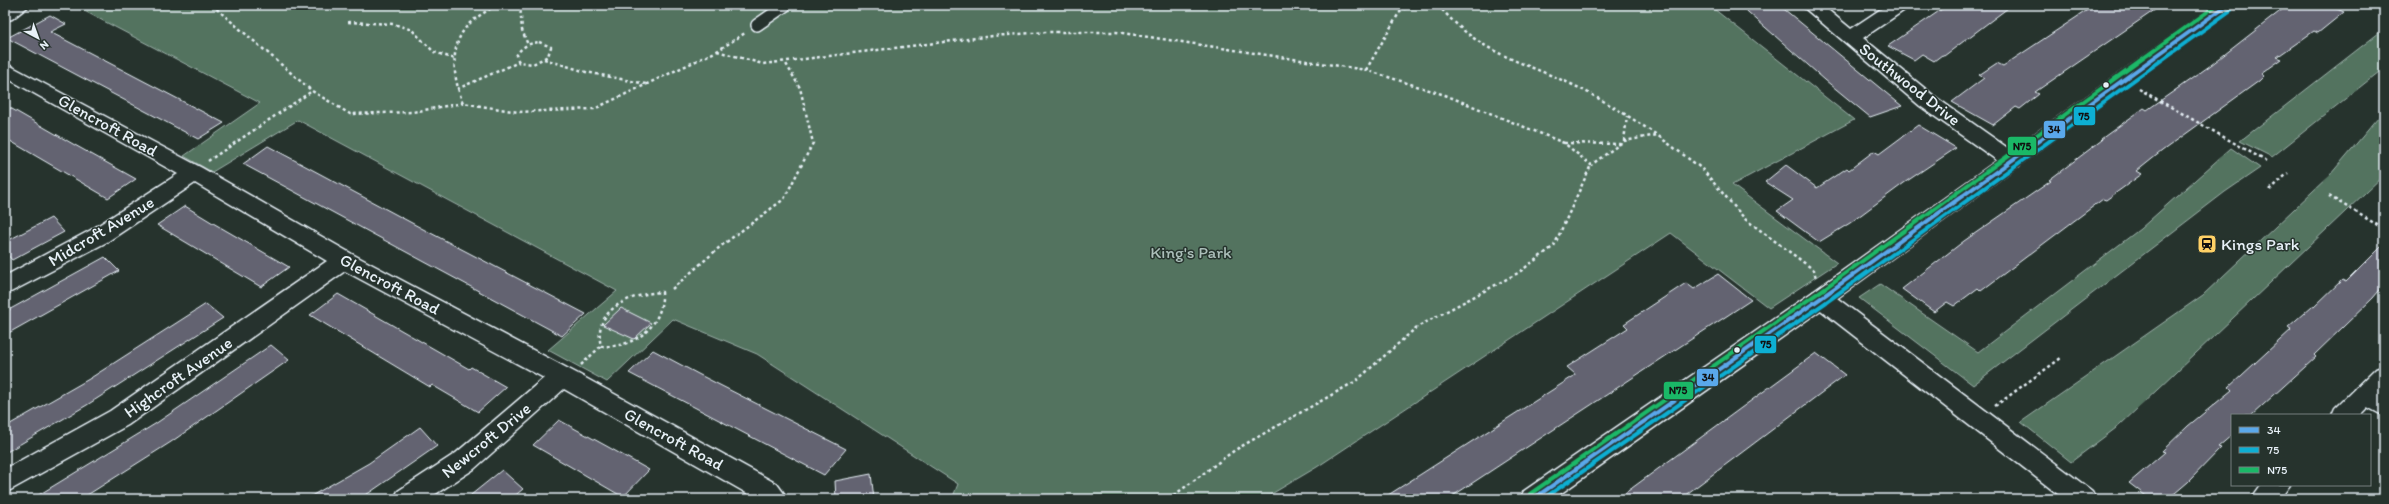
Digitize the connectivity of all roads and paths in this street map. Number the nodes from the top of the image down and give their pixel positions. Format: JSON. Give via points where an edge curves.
{"nodes":[{"id":1,"x":21,"y":5,"type":"edge"},
{"id":2,"x":212,"y":5,"type":"edge"},
{"id":3,"x":496,"y":5,"type":"edge"},
{"id":4,"x":520,"y":5,"type":"edge"},
{"id":5,"x":786,"y":5,"type":"edge"},
{"id":6,"x":1409,"y":5,"type":"edge"},
{"id":7,"x":1438,"y":5,"type":"edge"},
{"id":8,"x":1810,"y":5,"type":"edge"},
{"id":9,"x":1900,"y":5,"type":"edge"},
{"id":10,"x":2227,"y":5,"type":"edge"},
{"id":11,"x":5,"y":15,"type":"edge"},
{"id":12,"x":348,"y":22,"type":"dead end"},
{"id":13,"x":757,"y":26,"type":"joint"},
{"id":14,"x":1850,"y":38,"type":"junction"},
{"id":15,"x":528,"y":45,"type":"junction"},
{"id":16,"x":717,"y":51,"type":"junction"},
{"id":17,"x":455,"y":58,"type":"junction"},
{"id":18,"x":544,"y":60,"type":"junction"},
{"id":19,"x":519,"y":62,"type":"junction"},
{"id":20,"x":785,"y":62,"type":"junction"},
{"id":21,"x":5,"y":69,"type":"edge"},
{"id":22,"x":1366,"y":70,"type":"junction"},
{"id":23,"x":2122,"y":79,"type":"junction"},
{"id":24,"x":646,"y":84,"type":"junction"},
{"id":25,"x":457,"y":89,"type":"junction"},
{"id":26,"x":312,"y":91,"type":"junction"},
{"id":27,"x":463,"y":103,"type":"junction"},
{"id":28,"x":1627,"y":116,"type":"junction"},
{"id":29,"x":1657,"y":135,"type":"junction"},
{"id":30,"x":1624,"y":141,"type":"junction"},
{"id":31,"x":1564,"y":143,"type":"junction"},
{"id":32,"x":1620,"y":144,"type":"junction"},
{"id":33,"x":2012,"y":161,"type":"junction"},
{"id":34,"x":2266,"y":161,"type":"dead end"},
{"id":35,"x":1591,"y":165,"type":"junction"},
{"id":36,"x":193,"y":172,"type":"junction"},
{"id":37,"x":2288,"y":174,"type":"dead end"},
{"id":38,"x":2270,"y":190,"type":"dead end"},
{"id":39,"x":2329,"y":196,"type":"dead end"},
{"id":40,"x":2384,"y":229,"type":"edge"},
{"id":41,"x":344,"y":260,"type":"junction"},
{"id":42,"x":5,"y":286,"type":"edge"},
{"id":43,"x":672,"y":289,"type":"dead end"},
{"id":44,"x":1821,"y":298,"type":"junction"},
{"id":45,"x":601,"y":346,"type":"junction"},
{"id":46,"x":2061,"y":358,"type":"dead end"},
{"id":47,"x":2384,"y":375,"type":"edge"},
{"id":48,"x":564,"y":378,"type":"junction"},
{"id":49,"x":2374,"y":400,"type":"edge"},
{"id":50,"x":2346,"y":414,"type":"edge"},
{"id":51,"x":1978,"y":419,"type":"junction"},
{"id":52,"x":5,"y":482,"type":"edge"},
{"id":53,"x":2276,"y":486,"type":"edge"},
{"id":54,"x":407,"y":499,"type":"edge"},
{"id":55,"x":775,"y":499,"type":"edge"},
{"id":56,"x":1169,"y":499,"type":"edge"},
{"id":57,"x":1534,"y":499,"type":"edge"},
{"id":58,"x":2083,"y":499,"type":"edge"},
{"id":59,"x":2264,"y":499,"type":"edge"}],
"edges":[{"from":1,"to":11,"type":"street"},
{"from":2,"to":26,"type":"path"},
{"from":3,"to":17,"type":"path","via":[[468,26]]},
{"from":4,"to":15,"type":"path","via":[[522,30]]},
{"from":5,"to":13,"type":"lane"},
{"from":6,"to":22,"type":"path","via":[[1399,13]]},
{"from":7,"to":28,"type":"path","via":[[1470,39],[1561,80]]},
{"from":8,"to":14,"type":"street","name":"Southwood Drive"},
{"from":9,"to":14,"type":"street"},
{"from":10,"to":23,"type":"street"},
{"from":12,"to":17,"type":"path","via":[[394,24],[412,30],[434,52]]},
{"from":13,"to":16,"type":"path"},
{"from":14,"to":33,"type":"street","name":"Southwood Drive","via":[[1927,101]]},
{"from":15,"to":18,"type":"path","via":[[540,42],[548,45],[550,53]]},
{"from":15,"to":19,"type":"path","via":[[517,53]]},
{"from":16,"to":20,"type":"path","via":[[763,64]]},
{"from":16,"to":24,"type":"path"},
{"from":17,"to":25,"type":"path","via":[[453,68]]},
{"from":18,"to":19,"type":"path","via":[[533,64]]},
{"from":18,"to":24,"type":"path","via":[[586,72]]},
{"from":19,"to":25,"type":"path"},
{"from":20,"to":22,"type":"path","via":[[993,36],[1046,32],[1116,32]]},
{"from":20,"to":43,"type":"path","via":[[800,88],[813,143],[784,199],[721,246]]},
{"from":21,"to":36,"type":"street","name":"Glencroft Road"},
{"from":22,"to":31,"type":"path","via":[[1445,95]]},
{"from":23,"to":33,"type":"street"},
{"from":23,"to":34,"type":"path"},
{"from":24,"to":27,"type":"path","via":[[594,109],[518,112]]},
{"from":25,"to":27,"type":"path"},
{"from":26,"to":27,"type":"path","via":[[350,114],[413,112]]},
{"from":26,"to":36,"type":"path"},
{"from":28,"to":29,"type":"path"},
{"from":28,"to":30,"type":"path"},
{"from":29,"to":30,"type":"path"},
{"from":29,"to":44,"type":"path","via":[[1701,168],[1745,219],[1814,270]]},
{"from":30,"to":32,"type":"path"},
{"from":31,"to":32,"type":"path"},
{"from":31,"to":35,"type":"path"},
{"from":32,"to":35,"type":"path"},
{"from":33,"to":44,"type":"street"},
{"from":35,"to":56,"type":"path","via":[[1554,246],[1518,273],[1417,327],[1356,381],[1235,450]]},
{"from":36,"to":41,"type":"street","name":"Glencroft Road"},
{"from":36,"to":42,"type":"street","name":"Midcroft Avenue","via":[[99,236]]},
{"from":37,"to":38,"type":"path"},
{"from":39,"to":40,"type":"path"},
{"from":41,"to":48,"type":"street","name":"Glencroft Road"},
{"from":41,"to":52,"type":"street","name":"Highcroft Avenue","via":[[119,418]]},
{"from":44,"to":51,"type":"street"},
{"from":44,"to":57,"type":"street"},
{"from":45,"to":45,"type":"path","via":[[596,336],[599,324],[611,312],[628,298],[642,293],[662,292],[664,302],[659,316],[635,340],[624,346]]},
{"from":45,"to":48,"type":"path"},
{"from":46,"to":51,"type":"path"},
{"from":47,"to":49,"type":"street"},
{"from":48,"to":54,"type":"street","name":"Newcroft Drive","via":[[465,461]]},
{"from":48,"to":55,"type":"street","name":"Glencroft Road","via":[[761,488]]},
{"from":49,"to":50,"type":"street"},
{"from":51,"to":58,"type":"street"},
{"from":53,"to":59,"type":"street"}]}
